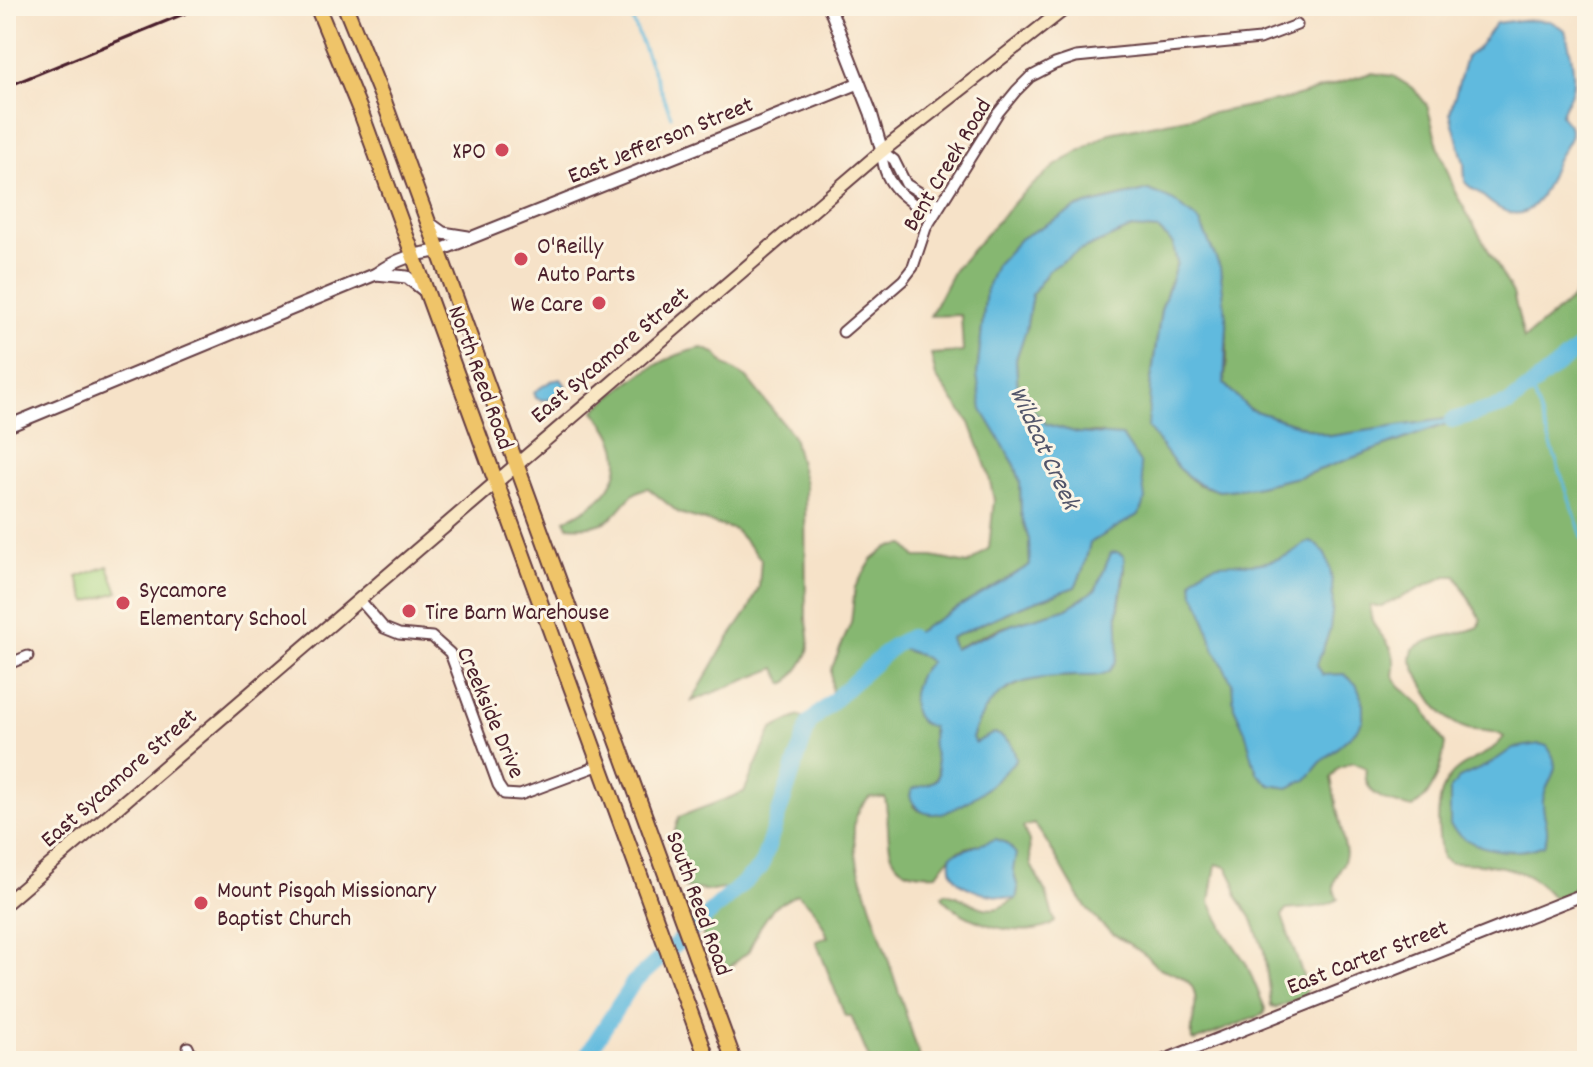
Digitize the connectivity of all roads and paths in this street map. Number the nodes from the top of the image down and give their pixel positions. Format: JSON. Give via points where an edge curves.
{"nodes":[{"id":1,"x":317,"y":6,"type":"edge"},
{"id":2,"x":345,"y":6,"type":"edge"},
{"id":3,"x":829,"y":6,"type":"edge"},
{"id":4,"x":1068,"y":6,"type":"edge"},
{"id":5,"x":1297,"y":25,"type":"dead end"},
{"id":6,"x":859,"y":83,"type":"junction"},
{"id":7,"x":882,"y":151,"type":"junction"},
{"id":8,"x":940,"y":205,"type":"junction"},
{"id":9,"x":933,"y":217,"type":"junction"},
{"id":10,"x":427,"y":221,"type":"junction"},
{"id":11,"x":477,"y":236,"type":"junction"},
{"id":12,"x":438,"y":251,"type":"junction"},
{"id":13,"x":413,"y":254,"type":"junction"},
{"id":14,"x":376,"y":274,"type":"junction"},
{"id":15,"x":427,"y":293,"type":"junction"},
{"id":16,"x":843,"y":332,"type":"dead end"},
{"id":17,"x":6,"y":427,"type":"edge"},
{"id":18,"x":516,"y":463,"type":"junction"},
{"id":19,"x":497,"y":479,"type":"junction"},
{"id":20,"x":359,"y":599,"type":"junction"},
{"id":21,"x":28,"y":656,"type":"dead end"},
{"id":22,"x":6,"y":665,"type":"edge"},
{"id":23,"x":624,"y":759,"type":"joint"},
{"id":24,"x":600,"y":765,"type":"junction"},
{"id":25,"x":1587,"y":893,"type":"edge"},
{"id":26,"x":6,"y":903,"type":"edge"},
{"id":27,"x":188,"y":1047,"type":"dead end"},
{"id":28,"x":194,"y":1061,"type":"edge"},
{"id":29,"x":708,"y":1061,"type":"edge"},
{"id":30,"x":734,"y":1061,"type":"edge"},
{"id":31,"x":1163,"y":1061,"type":"edge"}],
"edges":[{"from":1,"to":13,"type":"main road","name":"North Reed Road"},
{"from":2,"to":10,"type":"main road","name":"North Reed Road"},
{"from":3,"to":6,"type":"street"},
{"from":4,"to":7,"type":"main road","name":"East Sycamore Street"},
{"from":5,"to":8,"type":"street","name":"Bent Creek Road","via":[[1260,39],[1115,52],[1055,64],[1030,77],[998,113]]},
{"from":6,"to":7,"type":"street"},
{"from":6,"to":11,"type":"street","name":"East Jefferson Street"},
{"from":7,"to":8,"type":"street","via":[[894,160],[906,184]]},
{"from":7,"to":9,"type":"street","via":[[884,168],[899,194]]},
{"from":7,"to":18,"type":"main road","name":"East Sycamore Street"},
{"from":8,"to":9,"type":"street","name":"Bent Creek Road"},
{"from":9,"to":16,"type":"street","name":"Bent Creek Road","via":[[903,280]]},
{"from":10,"to":11,"type":"street","via":[[450,236]]},
{"from":10,"to":12,"type":"main road","name":"North Reed Road"},
{"from":11,"to":12,"type":"street","name":"East Jefferson Street"},
{"from":12,"to":13,"type":"street","name":"East Jefferson Street"},
{"from":12,"to":18,"type":"main road","name":"North Reed Road"},
{"from":13,"to":14,"type":"street","name":"East Jefferson Street"},
{"from":13,"to":15,"type":"main road","name":"North Reed Road"},
{"from":14,"to":15,"type":"street","via":[[407,277]]},
{"from":14,"to":17,"type":"street","name":"East Jefferson Street"},
{"from":15,"to":19,"type":"main road","name":"North Reed Road"},
{"from":18,"to":19,"type":"main road","name":"East Sycamore Street"},
{"from":18,"to":23,"type":"main road","name":"North Reed Road"},
{"from":19,"to":20,"type":"main road","name":"East Sycamore Street"},
{"from":19,"to":24,"type":"main road","name":"North Reed Road"},
{"from":20,"to":24,"type":"street","name":"Creekside Drive","via":[[384,628],[432,637],[450,653],[504,794],[520,795]]},
{"from":20,"to":26,"type":"main road","name":"East Sycamore Street"},
{"from":21,"to":22,"type":"street"},
{"from":23,"to":30,"type":"main road","name":"South Reed Road"},
{"from":24,"to":29,"type":"main road","name":"South Reed Road"},
{"from":25,"to":31,"type":"street","name":"East Carter Street"},
{"from":27,"to":28,"type":"street"}]}
